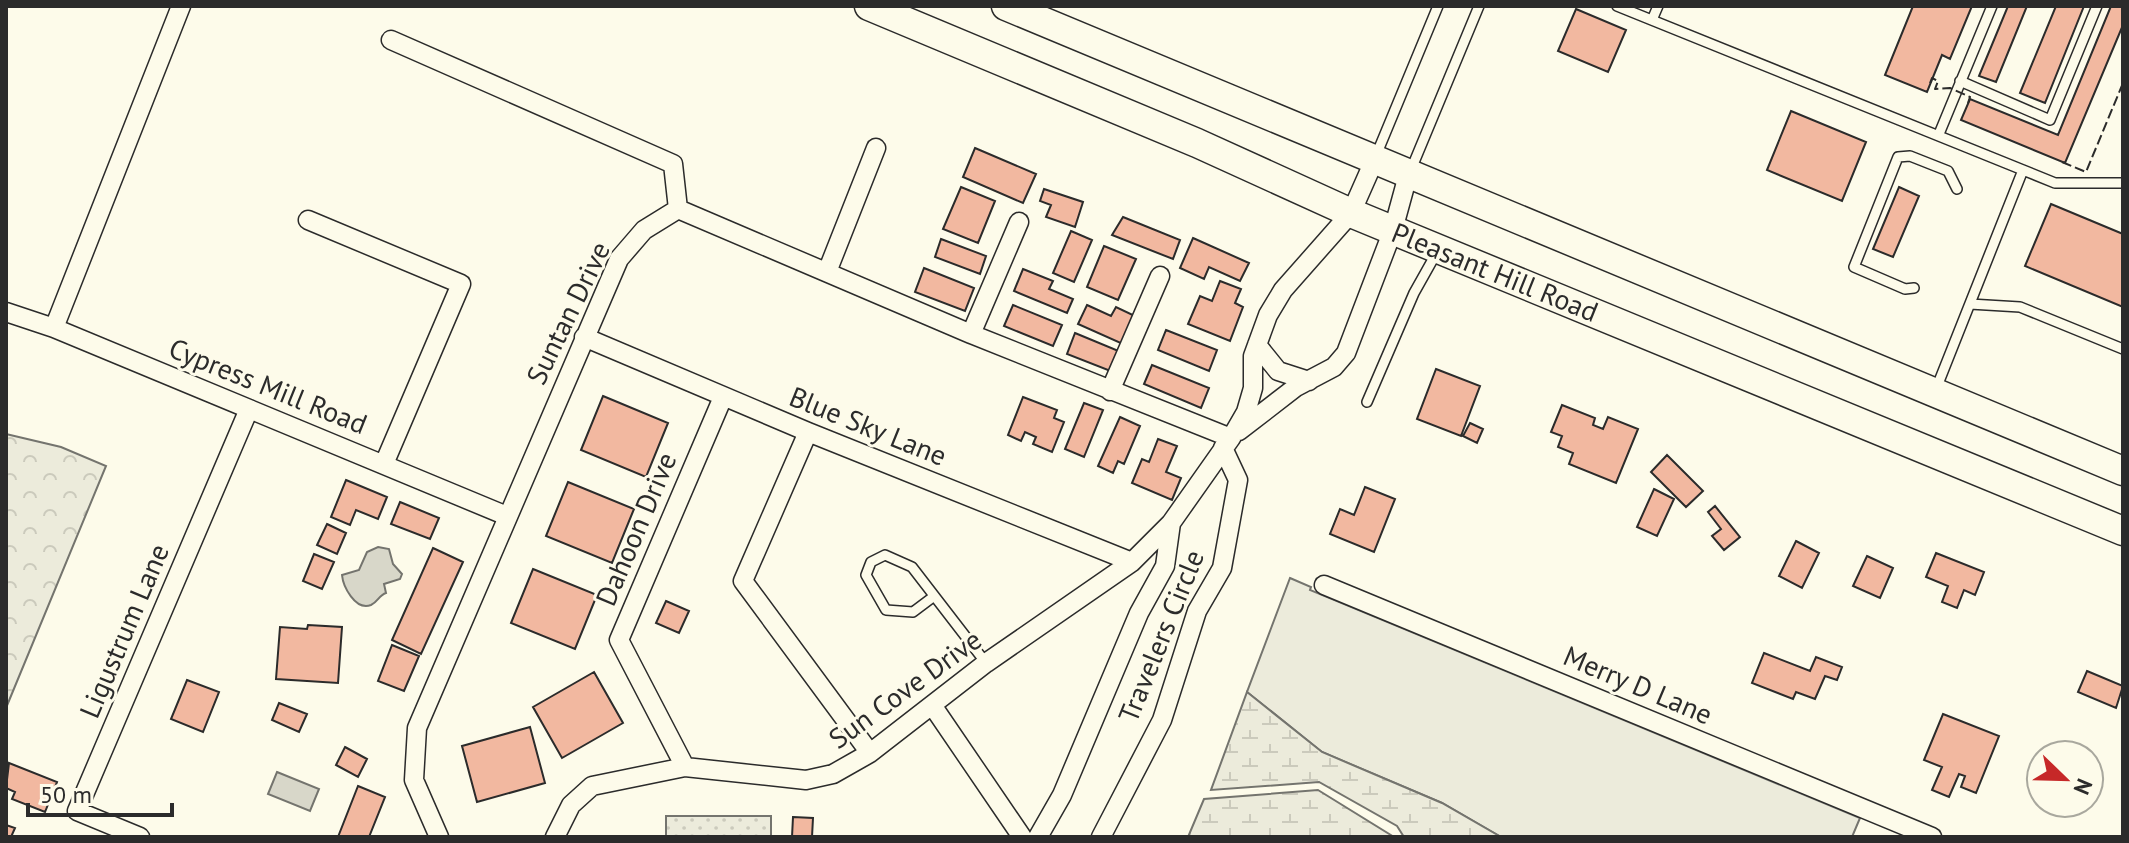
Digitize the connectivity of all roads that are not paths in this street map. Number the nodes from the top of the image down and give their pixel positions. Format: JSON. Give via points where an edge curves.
{"nodes":[{"id":1,"x":181,"y":6,"type":"edge"},
{"id":2,"x":869,"y":6,"type":"edge"},
{"id":3,"x":1006,"y":6,"type":"edge"},
{"id":4,"x":1438,"y":6,"type":"edge"},
{"id":5,"x":1479,"y":6,"type":"edge"},
{"id":6,"x":1617,"y":6,"type":"edge"},
{"id":7,"x":1658,"y":6,"type":"edge"},
{"id":8,"x":1992,"y":6,"type":"edge"},
{"id":9,"x":2097,"y":6,"type":"edge"},
{"id":10,"x":1652,"y":20,"type":"junction"},
{"id":11,"x":391,"y":40,"type":"dead end"},
{"id":12,"x":1960,"y":81,"type":"junction"},
{"id":13,"x":1939,"y":134,"type":"junction"},
{"id":14,"x":876,"y":148,"type":"dead end"},
{"id":15,"x":1374,"y":161,"type":"junction"},
{"id":16,"x":2023,"y":170,"type":"junction"},
{"id":17,"x":1408,"y":175,"type":"junction"},
{"id":18,"x":2123,"y":183,"type":"edge"},
{"id":19,"x":1957,"y":189,"type":"dead end"},
{"id":20,"x":678,"y":209,"type":"junction"},
{"id":21,"x":1351,"y":213,"type":"junction"},
{"id":22,"x":308,"y":220,"type":"dead end"},
{"id":23,"x":1019,"y":222,"type":"dead end"},
{"id":24,"x":1393,"y":230,"type":"junction"},
{"id":25,"x":1438,"y":248,"type":"junction"},
{"id":26,"x":827,"y":272,"type":"junction"},
{"id":27,"x":1160,"y":276,"type":"dead end"},
{"id":28,"x":1914,"y":288,"type":"dead end"},
{"id":29,"x":1970,"y":304,"type":"junction"},
{"id":30,"x":6,"y":312,"type":"edge"},
{"id":31,"x":54,"y":328,"type":"junction"},
{"id":32,"x":971,"y":334,"type":"junction"},
{"id":33,"x":584,"y":337,"type":"junction"},
{"id":34,"x":1257,"y":345,"type":"junction"},
{"id":35,"x":2123,"y":349,"type":"edge"},
{"id":36,"x":1309,"y":381,"type":"junction"},
{"id":37,"x":1110,"y":391,"type":"junction"},
{"id":38,"x":1935,"y":393,"type":"junction"},
{"id":39,"x":723,"y":397,"type":"junction"},
{"id":40,"x":1367,"y":402,"type":"dead end"},
{"id":41,"x":249,"y":409,"type":"junction"},
{"id":42,"x":808,"y":432,"type":"junction"},
{"id":43,"x":1227,"y":443,"type":"junction"},
{"id":44,"x":384,"y":464,"type":"junction"},
{"id":45,"x":2123,"y":471,"type":"edge"},
{"id":46,"x":507,"y":516,"type":"junction"},
{"id":47,"x":1171,"y":523,"type":"junction"},
{"id":48,"x":2123,"y":531,"type":"edge"},
{"id":49,"x":1132,"y":562,"type":"junction"},
{"id":50,"x":1324,"y":585,"type":"dead end"},
{"id":51,"x":933,"y":597,"type":"junction"},
{"id":52,"x":986,"y":663,"type":"junction"},
{"id":53,"x":932,"y":705,"type":"junction"},
{"id":54,"x":870,"y":753,"type":"junction"},
{"id":55,"x":685,"y":767,"type":"junction"},
{"id":56,"x":140,"y":837,"type":"edge"},
{"id":57,"x":439,"y":837,"type":"edge"},
{"id":58,"x":555,"y":837,"type":"edge"},
{"id":59,"x":1022,"y":837,"type":"edge"},
{"id":60,"x":1038,"y":837,"type":"edge"},
{"id":61,"x":1101,"y":837,"type":"edge"},
{"id":62,"x":1932,"y":837,"type":"edge"}],
"edges":[{"from":1,"to":31,"type":"street"},
{"from":2,"to":21,"type":"main road","name":"Pleasant Hill Road"},
{"from":3,"to":15,"type":"main road","name":"Pleasant Hill Road"},
{"from":4,"to":15,"type":"lane"},
{"from":5,"to":17,"type":"lane"},
{"from":6,"to":10,"type":"lane"},
{"from":7,"to":10,"type":"lane"},
{"from":8,"to":12,"type":"lane"},
{"from":9,"to":12,"type":"lane","via":[[2050,120]]},
{"from":10,"to":13,"type":"lane"},
{"from":11,"to":20,"type":"street","via":[[673,164]]},
{"from":12,"to":13,"type":"lane"},
{"from":13,"to":16,"type":"lane"},
{"from":14,"to":26,"type":"street"},
{"from":15,"to":17,"type":"main road","name":"Pleasant Hill Road"},
{"from":15,"to":21,"type":"street","name":"Sun Cove Drive"},
{"from":16,"to":18,"type":"lane","via":[[2055,183]]},
{"from":16,"to":29,"type":"lane"},
{"from":17,"to":24,"type":"street","name":"Sun Cove Drive"},
{"from":17,"to":38,"type":"main road","name":"Pleasant Hill Road"},
{"from":19,"to":28,"type":"lane","via":[[1948,171],[1910,156],[1898,157],[1854,267]]},
{"from":20,"to":26,"type":"street"},
{"from":20,"to":33,"type":"street","name":"Suntan Drive","via":[[644,230],[619,259]]},
{"from":21,"to":24,"type":"main road","name":"Pleasant Hill Road"},
{"from":21,"to":34,"type":"street","name":"Sun Cove Drive","via":[[1283,290]]},
{"from":22,"to":44,"type":"street","via":[[461,284]]},
{"from":23,"to":32,"type":"street"},
{"from":24,"to":25,"type":"main road","name":"Pleasant Hill Road"},
{"from":24,"to":36,"type":"street","name":"Sun Cove Drive","via":[[1346,353]]},
{"from":25,"to":40,"type":"lane"},
{"from":25,"to":48,"type":"main road","name":"Pleasant Hill Road"},
{"from":26,"to":32,"type":"street"},
{"from":27,"to":37,"type":"street"},
{"from":29,"to":35,"type":"lane","via":[[2020,307]]},
{"from":29,"to":38,"type":"lane"},
{"from":30,"to":31,"type":"street","name":"Cypress Mill Road"},
{"from":31,"to":41,"type":"street","name":"Cypress Mill Road"},
{"from":32,"to":37,"type":"street"},
{"from":33,"to":39,"type":"street","name":"Blue Sky Lane"},
{"from":33,"to":46,"type":"street","name":"Suntan Drive"},
{"from":34,"to":36,"type":"street","via":[[1278,371]]},
{"from":34,"to":43,"type":"street","name":"Sun Cove Drive","via":[[1246,412]]},
{"from":36,"to":43,"type":"street","name":"Sun Cove Drive"},
{"from":37,"to":43,"type":"street"},
{"from":38,"to":45,"type":"main road","name":"Pleasant Hill Road"},
{"from":39,"to":42,"type":"street","name":"Blue Sky Lane"},
{"from":39,"to":55,"type":"street","name":"Dahoon Drive","via":[[619,640]]},
{"from":41,"to":44,"type":"street","name":"Cypress Mill Road"},
{"from":41,"to":56,"type":"street","name":"Ligustrum Lane","via":[[77,811]]},
{"from":42,"to":49,"type":"street","name":"Blue Sky Lane"},
{"from":42,"to":54,"type":"street","via":[[743,581]]},
{"from":43,"to":47,"type":"street","name":"Sun Cove Drive"},
{"from":43,"to":61,"type":"street","name":"Travelers Circle","via":[[1238,480],[1222,568],[1197,611],[1162,720]]},
{"from":44,"to":46,"type":"street","name":"Cypress Mill Road"},
{"from":46,"to":57,"type":"street","name":"Suntan Drive","via":[[417,728],[414,780]]},
{"from":47,"to":49,"type":"street","name":"Sun Cove Drive"},
{"from":47,"to":60,"type":"street","via":[[1165,566]]},
{"from":49,"to":52,"type":"street","name":"Sun Cove Drive"},
{"from":50,"to":62,"type":"street","name":"Merry D Lane"},
{"from":51,"to":51,"type":"lane","via":[[912,567],[898,559],[885,555],[871,562],[866,575],[886,610],[913,612]]},
{"from":51,"to":52,"type":"lane"},
{"from":52,"to":53,"type":"street","name":"Sun Cove Drive"},
{"from":53,"to":54,"type":"street","name":"Sun Cove Drive"},
{"from":53,"to":59,"type":"street"},
{"from":54,"to":55,"type":"street","name":"Sun Cove Drive","via":[[833,774],[806,780]]},
{"from":55,"to":58,"type":"street","name":"Sun Cove Drive","via":[[592,786],[571,805]]}]}
